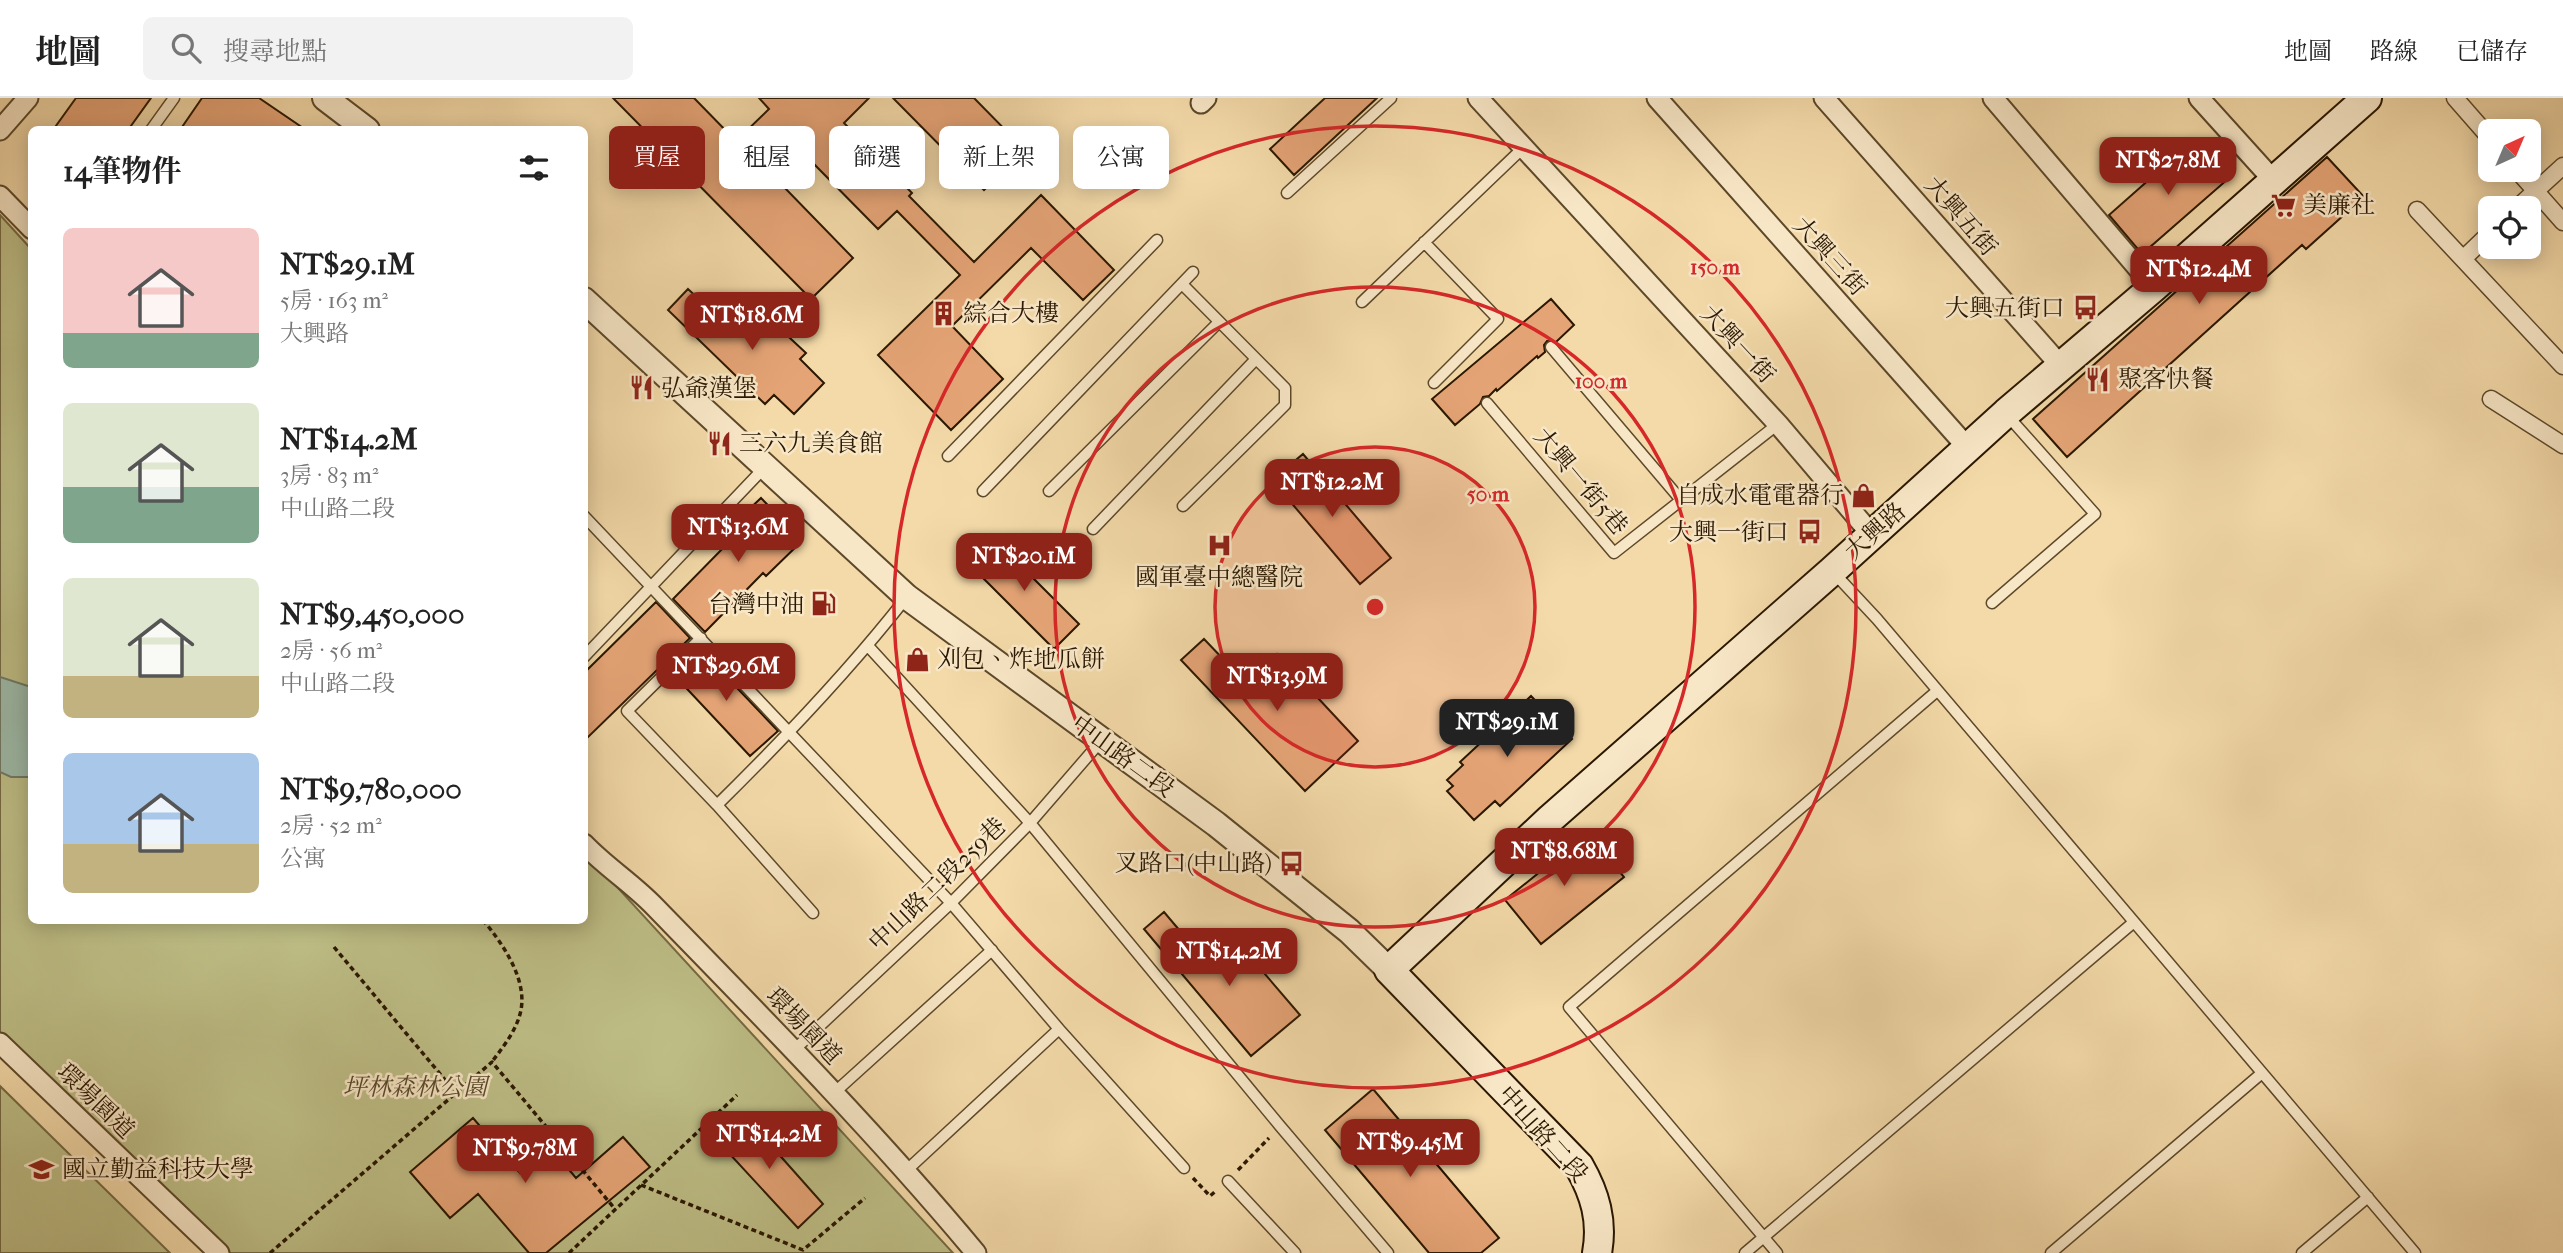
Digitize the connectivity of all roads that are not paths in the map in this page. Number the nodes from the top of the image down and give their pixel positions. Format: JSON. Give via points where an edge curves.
{"nodes":[{"id":1,"x":28,"y":98,"type":"edge"},
{"id":2,"x":174,"y":98,"type":"edge"},
{"id":3,"x":325,"y":98,"type":"edge"},
{"id":4,"x":1391,"y":98,"type":"edge"},
{"id":5,"x":1478,"y":98,"type":"edge"},
{"id":6,"x":1657,"y":98,"type":"edge"},
{"id":7,"x":1825,"y":98,"type":"edge"},
{"id":8,"x":1993,"y":98,"type":"edge"},
{"id":9,"x":2199,"y":98,"type":"edge"},
{"id":10,"x":2367,"y":98,"type":"edge"},
{"id":11,"x":2455,"y":98,"type":"edge"},
{"id":12,"x":2478,"y":124,"type":"edge"},
{"id":13,"x":154,"y":126,"type":"edge"},
{"id":14,"x":362,"y":126,"type":"edge"},
{"id":15,"x":0,"y":130,"type":"edge"},
{"id":16,"x":1524,"y":147,"type":"junction"},
{"id":17,"x":2563,"y":166,"type":"edge"},
{"id":18,"x":2274,"y":181,"type":"junction"},
{"id":19,"x":2528,"y":182,"type":"edge"},
{"id":20,"x":2536,"y":191,"type":"junction"},
{"id":21,"x":1287,"y":193,"type":"dead end"},
{"id":22,"x":0,"y":196,"type":"edge"},
{"id":23,"x":2530,"y":196,"type":"edge"},
{"id":24,"x":2417,"y":210,"type":"dead end"},
{"id":25,"x":2563,"y":222,"type":"edge"},
{"id":26,"x":28,"y":225,"type":"edge"},
{"id":27,"x":1157,"y":240,"type":"dead end"},
{"id":28,"x":1424,"y":242,"type":"junction"},
{"id":29,"x":2478,"y":245,"type":"edge"},
{"id":30,"x":2463,"y":259,"type":"junction"},
{"id":31,"x":1193,"y":272,"type":"dead end"},
{"id":32,"x":1183,"y":285,"type":"junction"},
{"id":33,"x":2154,"y":287,"type":"junction"},
{"id":34,"x":1363,"y":302,"type":"dead end"},
{"id":35,"x":588,"y":304,"type":"edge"},
{"id":36,"x":1219,"y":322,"type":"junction"},
{"id":37,"x":1551,"y":347,"type":"dead end"},
{"id":38,"x":1256,"y":359,"type":"junction"},
{"id":39,"x":2060,"y":365,"type":"junction"},
{"id":40,"x":2563,"y":366,"type":"edge"},
{"id":41,"x":1434,"y":383,"type":"dead end"},
{"id":42,"x":2490,"y":399,"type":"dead end"},
{"id":43,"x":1487,"y":403,"type":"dead end"},
{"id":44,"x":2006,"y":413,"type":"junction"},
{"id":45,"x":1778,"y":424,"type":"junction"},
{"id":46,"x":2563,"y":445,"type":"edge"},
{"id":47,"x":1967,"y":447,"type":"junction"},
{"id":48,"x":948,"y":456,"type":"dead end"},
{"id":49,"x":765,"y":467,"type":"junction"},
{"id":50,"x":983,"y":491,"type":"dead end"},
{"id":51,"x":1049,"y":491,"type":"dead end"},
{"id":52,"x":1681,"y":500,"type":"junction"},
{"id":53,"x":1184,"y":506,"type":"dead end"},
{"id":54,"x":588,"y":520,"type":"edge"},
{"id":55,"x":1093,"y":529,"type":"dead end"},
{"id":56,"x":1872,"y":535,"type":"junction"},
{"id":57,"x":1832,"y":571,"type":"junction"},
{"id":58,"x":650,"y":588,"type":"junction"},
{"id":59,"x":907,"y":597,"type":"junction"},
{"id":60,"x":1992,"y":603,"type":"dead end"},
{"id":61,"x":701,"y":638,"type":"junction"},
{"id":62,"x":868,"y":646,"type":"junction"},
{"id":63,"x":588,"y":653,"type":"edge"},
{"id":64,"x":1937,"y":691,"type":"junction"},
{"id":65,"x":790,"y":732,"type":"junction"},
{"id":66,"x":1101,"y":741,"type":"junction"},
{"id":67,"x":718,"y":805,"type":"junction"},
{"id":68,"x":1030,"y":823,"type":"junction"},
{"id":69,"x":588,"y":848,"type":"edge"},
{"id":70,"x":951,"y":903,"type":"junction"},
{"id":71,"x":813,"y":913,"type":"dead end"},
{"id":72,"x":2134,"y":922,"type":"junction"},
{"id":73,"x":992,"y":950,"type":"junction"},
{"id":74,"x":1389,"y":970,"type":"junction"},
{"id":75,"x":1059,"y":1030,"type":"junction"},
{"id":76,"x":0,"y":1043,"type":"edge"},
{"id":77,"x":794,"y":1050,"type":"junction"},
{"id":78,"x":2262,"y":1073,"type":"junction"},
{"id":79,"x":834,"y":1093,"type":"junction"},
{"id":80,"x":1184,"y":1168,"type":"dead end"},
{"id":81,"x":907,"y":1170,"type":"junction"},
{"id":82,"x":1228,"y":1181,"type":"dead end"},
{"id":83,"x":2368,"y":1198,"type":"junction"},
{"id":84,"x":1763,"y":1237,"type":"junction"},
{"id":85,"x":219,"y":1253,"type":"edge"},
{"id":86,"x":976,"y":1253,"type":"edge"},
{"id":87,"x":1295,"y":1253,"type":"edge"},
{"id":88,"x":1388,"y":1253,"type":"edge"},
{"id":89,"x":1597,"y":1253,"type":"edge"},
{"id":90,"x":1745,"y":1253,"type":"edge"},
{"id":91,"x":1777,"y":1253,"type":"edge"},
{"id":92,"x":2051,"y":1253,"type":"edge"},
{"id":93,"x":2302,"y":1253,"type":"edge"},
{"id":94,"x":2415,"y":1253,"type":"edge"}],
"edges":[{"from":1,"to":15,"type":"street"},
{"from":2,"to":13,"type":"lane"},
{"from":3,"to":14,"type":"street"},
{"from":4,"to":21,"type":"lane"},
{"from":5,"to":16,"type":"street","name":"大興一街"},
{"from":6,"to":47,"type":"street","name":"大興三街"},
{"from":7,"to":39,"type":"street","name":"大興五街"},
{"from":8,"to":33,"type":"street"},
{"from":9,"to":18,"type":"street"},
{"from":10,"to":18,"type":"main road","name":"大興路"},
{"from":11,"to":12,"type":"street"},
{"from":16,"to":28,"type":"lane"},
{"from":16,"to":45,"type":"street","name":"大興一街"},
{"from":17,"to":20,"type":"street"},
{"from":18,"to":33,"type":"main road","name":"大興路"},
{"from":19,"to":20,"type":"street"},
{"from":20,"to":23,"type":"street"},
{"from":20,"to":25,"type":"street"},
{"from":22,"to":26,"type":"street"},
{"from":24,"to":30,"type":"street"},
{"from":27,"to":48,"type":"lane"},
{"from":28,"to":34,"type":"lane"},
{"from":28,"to":41,"type":"lane","via":[[1498,319]]},
{"from":29,"to":30,"type":"street"},
{"from":30,"to":40,"type":"street"},
{"from":31,"to":32,"type":"lane"},
{"from":32,"to":36,"type":"lane"},
{"from":32,"to":50,"type":"lane"},
{"from":33,"to":39,"type":"main road","name":"大興路"},
{"from":35,"to":49,"type":"street","name":"中山路二段"},
{"from":36,"to":38,"type":"lane"},
{"from":36,"to":51,"type":"lane"},
{"from":37,"to":52,"type":"lane"},
{"from":38,"to":53,"type":"lane","via":[[1285,388],[1285,405]]},
{"from":38,"to":55,"type":"lane"},
{"from":39,"to":44,"type":"main road","name":"大興路"},
{"from":42,"to":46,"type":"street"},
{"from":43,"to":52,"type":"lane","name":"大興一街5巷","via":[[1614,553]]},
{"from":44,"to":47,"type":"main road","name":"大興路"},
{"from":44,"to":60,"type":"lane","via":[[2095,514]]},
{"from":45,"to":52,"type":"lane","name":"大興一街5巷"},
{"from":45,"to":56,"type":"street","name":"大興一街"},
{"from":47,"to":56,"type":"main road","name":"大興路"},
{"from":49,"to":58,"type":"lane"},
{"from":49,"to":59,"type":"street","name":"中山路二段"},
{"from":54,"to":58,"type":"lane"},
{"from":56,"to":57,"type":"main road","name":"大興路"},
{"from":57,"to":64,"type":"lane"},
{"from":57,"to":74,"type":"main road","name":"大興路","via":[[1550,819]]},
{"from":58,"to":61,"type":"lane"},
{"from":58,"to":63,"type":"lane"},
{"from":59,"to":62,"type":"lane"},
{"from":59,"to":66,"type":"street","name":"中山路二段"},
{"from":61,"to":65,"type":"lane"},
{"from":61,"to":67,"type":"lane","via":[[627,711]]},
{"from":62,"to":65,"type":"lane"},
{"from":62,"to":68,"type":"lane"},
{"from":64,"to":72,"type":"lane"},
{"from":64,"to":84,"type":"lane","via":[[1569,1007]]},
{"from":65,"to":67,"type":"lane"},
{"from":65,"to":70,"type":"lane"},
{"from":66,"to":68,"type":"lane","name":"中山路二段259巷"},
{"from":66,"to":74,"type":"street","name":"中山路二段","via":[[1216,824]]},
{"from":67,"to":71,"type":"lane"},
{"from":68,"to":70,"type":"lane","name":"中山路二段259巷"},
{"from":68,"to":88,"type":"lane"},
{"from":69,"to":77,"type":"street","name":"環場園道","via":[[638,889]]},
{"from":70,"to":73,"type":"lane"},
{"from":70,"to":77,"type":"lane","name":"中山路二段259巷"},
{"from":72,"to":78,"type":"lane"},
{"from":72,"to":84,"type":"lane"},
{"from":73,"to":75,"type":"lane"},
{"from":73,"to":79,"type":"lane"},
{"from":74,"to":89,"type":"main road","name":"中山路二段","via":[[1578,1166],[1592,1190],[1601,1234]]},
{"from":75,"to":80,"type":"lane"},
{"from":75,"to":81,"type":"lane"},
{"from":76,"to":85,"type":"street","name":"環場園道"},
{"from":77,"to":79,"type":"street","name":"環場園道"},
{"from":78,"to":83,"type":"lane"},
{"from":78,"to":92,"type":"lane"},
{"from":79,"to":81,"type":"street","name":"環場園道"},
{"from":81,"to":86,"type":"street","name":"環場園道"},
{"from":82,"to":87,"type":"lane"},
{"from":83,"to":93,"type":"lane"},
{"from":83,"to":94,"type":"lane"},
{"from":84,"to":90,"type":"lane"},
{"from":84,"to":91,"type":"lane"}]}
